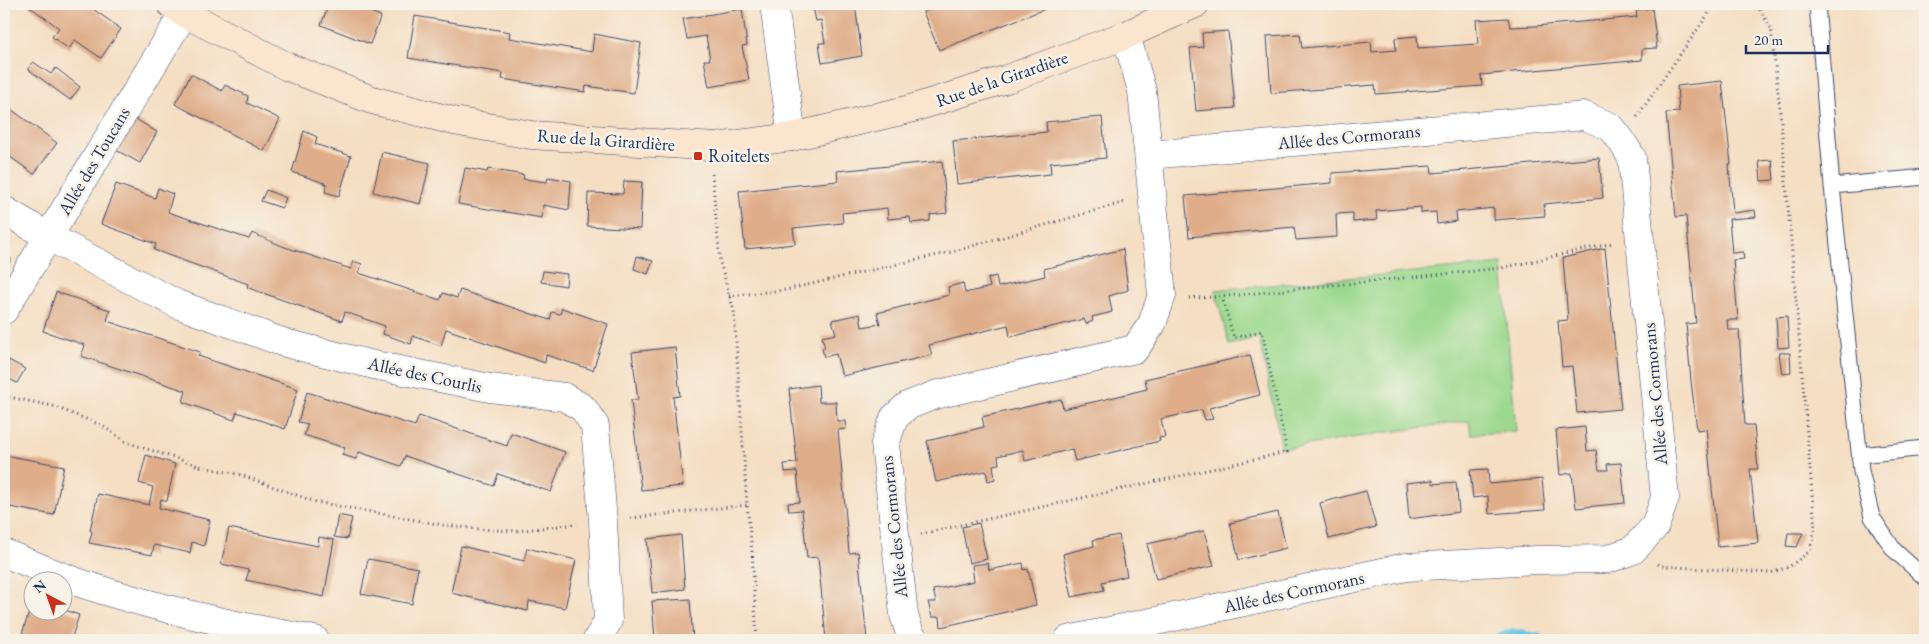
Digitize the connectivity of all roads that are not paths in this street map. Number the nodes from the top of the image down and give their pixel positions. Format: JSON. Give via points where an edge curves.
{"nodes":[{"id":1,"x":774,"y":4,"type":"edge"},
{"id":2,"x":1195,"y":4,"type":"edge"},
{"id":3,"x":1817,"y":4,"type":"edge"},
{"id":4,"x":177,"y":8,"type":"edge"},
{"id":5,"x":1126,"y":35,"type":"junction"},
{"id":6,"x":792,"y":137,"type":"junction"},
{"id":7,"x":1149,"y":155,"type":"junction"},
{"id":8,"x":1925,"y":177,"type":"edge"},
{"id":9,"x":1832,"y":186,"type":"junction"},
{"id":10,"x":4,"y":210,"type":"edge"},
{"id":11,"x":48,"y":237,"type":"junction"},
{"id":12,"x":4,"y":310,"type":"edge"},
{"id":13,"x":1925,"y":448,"type":"edge"},
{"id":14,"x":1860,"y":455,"type":"junction"},
{"id":15,"x":4,"y":553,"type":"edge"},
{"id":16,"x":1925,"y":578,"type":"edge"},
{"id":17,"x":315,"y":640,"type":"edge"},
{"id":18,"x":597,"y":640,"type":"edge"},
{"id":19,"x":915,"y":640,"type":"edge"},
{"id":20,"x":1068,"y":640,"type":"edge"}],
"edges":[{"from":1,"to":6,"type":"street"},
{"from":2,"to":5,"type":"street","name":"Rue de la Girardière"},
{"from":3,"to":9,"type":"lane"},
{"from":4,"to":6,"type":"street","name":"Rue de la Girardière","via":[[288,67],[372,100],[454,120],[531,135],[709,147]]},
{"from":4,"to":11,"type":"street","name":"Allée des Toucans"},
{"from":5,"to":6,"type":"street","name":"Rue de la Girardière","via":[[1007,79],[910,109]]},
{"from":5,"to":7,"type":"street","name":"Allée des Cormorans","via":[[1142,91]]},
{"from":7,"to":19,"type":"street","name":"Allée des Cormorans","via":[[1162,295],[1152,324],[1135,349],[936,395],[906,406],[894,418],[885,444],[904,615]]},
{"from":7,"to":20,"type":"street","name":"Allée des Cormorans","via":[[1585,116],[1611,127],[1632,158],[1665,498],[1655,526],[1633,550],[1608,559],[1406,567]]},
{"from":8,"to":9,"type":"lane"},
{"from":9,"to":14,"type":"lane"},
{"from":10,"to":11,"type":"street","name":"Allée des Courlis"},
{"from":11,"to":12,"type":"street","name":"Allée des Toucans"},
{"from":11,"to":18,"type":"street","name":"Allée des Courlis","via":[[178,304],[285,343],[490,388],[564,397],[583,408],[595,426],[603,522],[608,621]]},
{"from":13,"to":14,"type":"lane"},
{"from":14,"to":16,"type":"lane","via":[[1860,471],[1872,517],[1894,550]]},
{"from":15,"to":17,"type":"street","via":[[87,585],[176,612]]}]}
